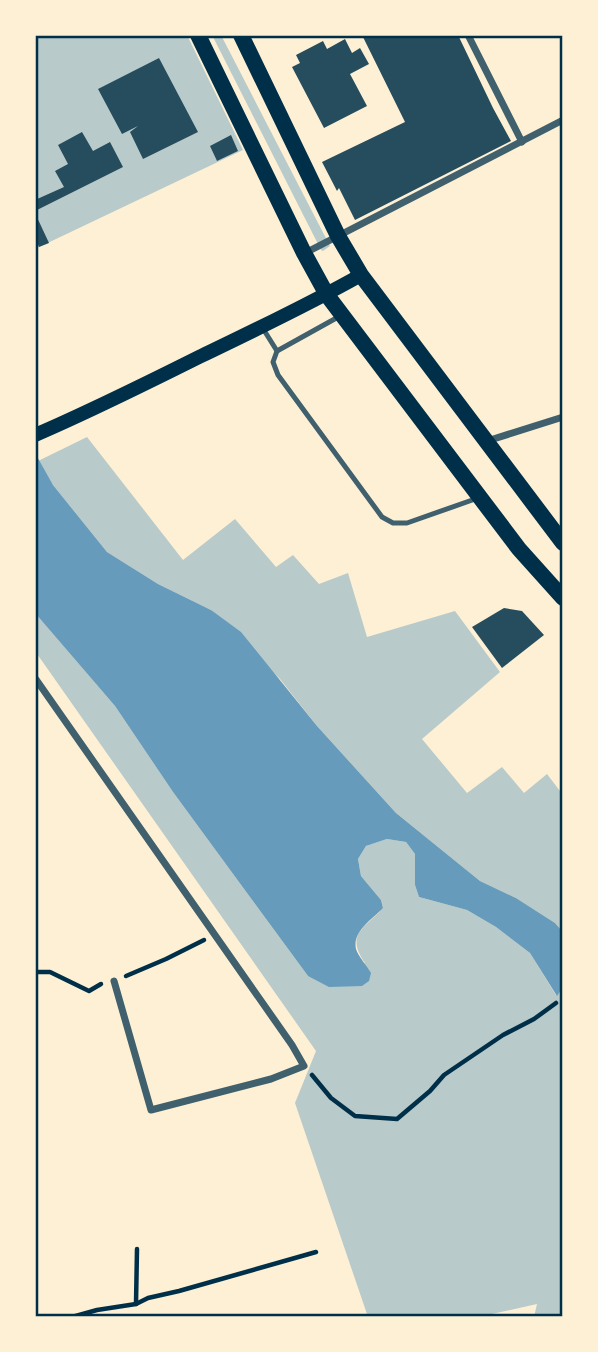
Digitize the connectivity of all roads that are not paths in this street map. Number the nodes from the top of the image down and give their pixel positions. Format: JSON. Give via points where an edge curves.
{"nodes":[{"id":1,"x":198,"y":35,"type":"edge"},
{"id":2,"x":240,"y":35,"type":"edge"},
{"id":3,"x":468,"y":35,"type":"edge"},
{"id":4,"x":563,"y":120,"type":"edge"},
{"id":5,"x":522,"y":142,"type":"junction"},
{"id":6,"x":338,"y":236,"type":"junction"},
{"id":7,"x":304,"y":253,"type":"junction"},
{"id":8,"x":361,"y":275,"type":"junction"},
{"id":9,"x":327,"y":295,"type":"junction"},
{"id":10,"x":343,"y":315,"type":"junction"},
{"id":11,"x":261,"y":327,"type":"junction"},
{"id":12,"x":277,"y":351,"type":"junction"},
{"id":13,"x":563,"y":417,"type":"edge"},
{"id":14,"x":35,"y":435,"type":"edge"},
{"id":15,"x":486,"y":441,"type":"junction"},
{"id":16,"x":480,"y":497,"type":"junction"},
{"id":17,"x":563,"y":543,"type":"edge"},
{"id":18,"x":563,"y":598,"type":"edge"},
{"id":19,"x":35,"y":678,"type":"edge"},
{"id":20,"x":114,"y":981,"type":"road end"}],
"edges":[{"from":1,"to":7,"type":"main road"},
{"from":2,"to":6,"type":"main road"},
{"from":3,"to":5,"type":"street"},
{"from":4,"to":5,"type":"street"},
{"from":5,"to":6,"type":"street"},
{"from":6,"to":7,"type":"street"},
{"from":6,"to":8,"type":"main road"},
{"from":7,"to":9,"type":"main road"},
{"from":8,"to":9,"type":"main road"},
{"from":8,"to":15,"type":"main road"},
{"from":9,"to":10,"type":"main road"},
{"from":9,"to":11,"type":"main road"},
{"from":10,"to":12,"type":"lane"},
{"from":10,"to":16,"type":"main road"},
{"from":11,"to":12,"type":"lane"},
{"from":11,"to":14,"type":"main road"},
{"from":12,"to":16,"type":"lane","via":[[273,362],[278,374],[382,517],[407,523]]},
{"from":13,"to":15,"type":"street"},
{"from":15,"to":17,"type":"main road"},
{"from":16,"to":18,"type":"main road"},
{"from":19,"to":20,"type":"street","via":[[304,1066],[151,1110]]}]}
